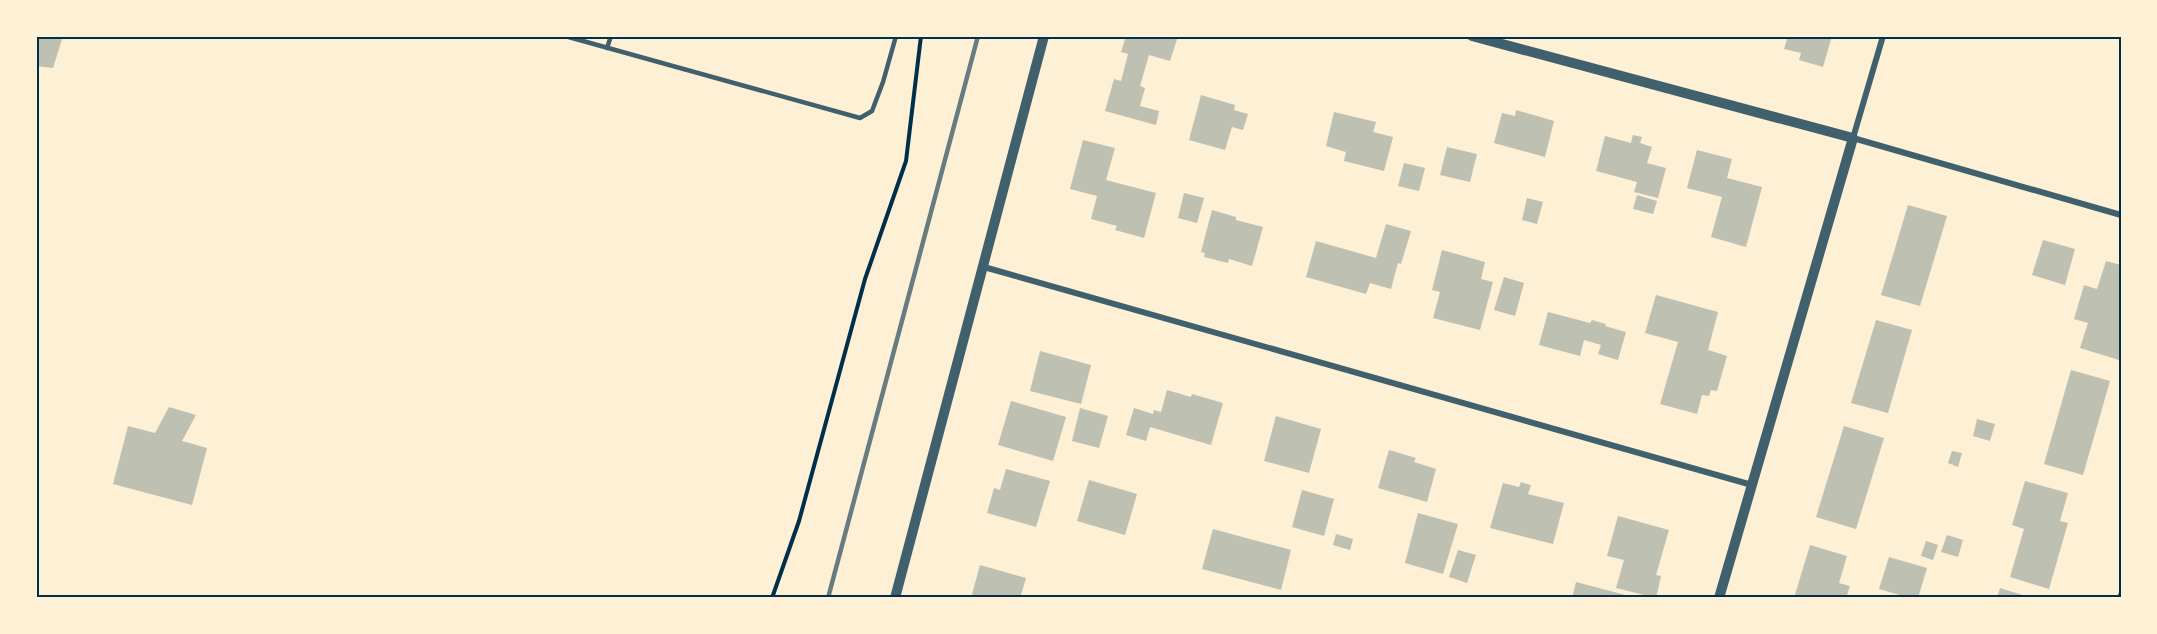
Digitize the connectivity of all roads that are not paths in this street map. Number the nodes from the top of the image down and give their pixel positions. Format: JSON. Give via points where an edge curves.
{"nodes":[{"id":1,"x":565,"y":36,"type":"edge"},
{"id":2,"x":611,"y":36,"type":"edge"},
{"id":3,"x":896,"y":36,"type":"edge"},
{"id":4,"x":1044,"y":36,"type":"edge"},
{"id":5,"x":1472,"y":36,"type":"edge"},
{"id":6,"x":1883,"y":36,"type":"edge"},
{"id":7,"x":608,"y":48,"type":"junction"},
{"id":8,"x":1853,"y":138,"type":"junction"},
{"id":9,"x":2121,"y":215,"type":"edge"},
{"id":10,"x":984,"y":267,"type":"junction"},
{"id":11,"x":1752,"y":485,"type":"junction"},
{"id":12,"x":895,"y":598,"type":"edge"},
{"id":13,"x":1719,"y":598,"type":"edge"}],
"edges":[{"from":1,"to":7,"type":"lane"},
{"from":2,"to":7,"type":"lane"},
{"from":3,"to":7,"type":"lane","via":[[872,111],[860,118]]},
{"from":4,"to":10,"type":"street"},
{"from":5,"to":8,"type":"street"},
{"from":6,"to":8,"type":"street"},
{"from":8,"to":9,"type":"street"},
{"from":8,"to":11,"type":"street"},
{"from":10,"to":11,"type":"street"},
{"from":10,"to":12,"type":"street"},
{"from":11,"to":13,"type":"street"}]}
